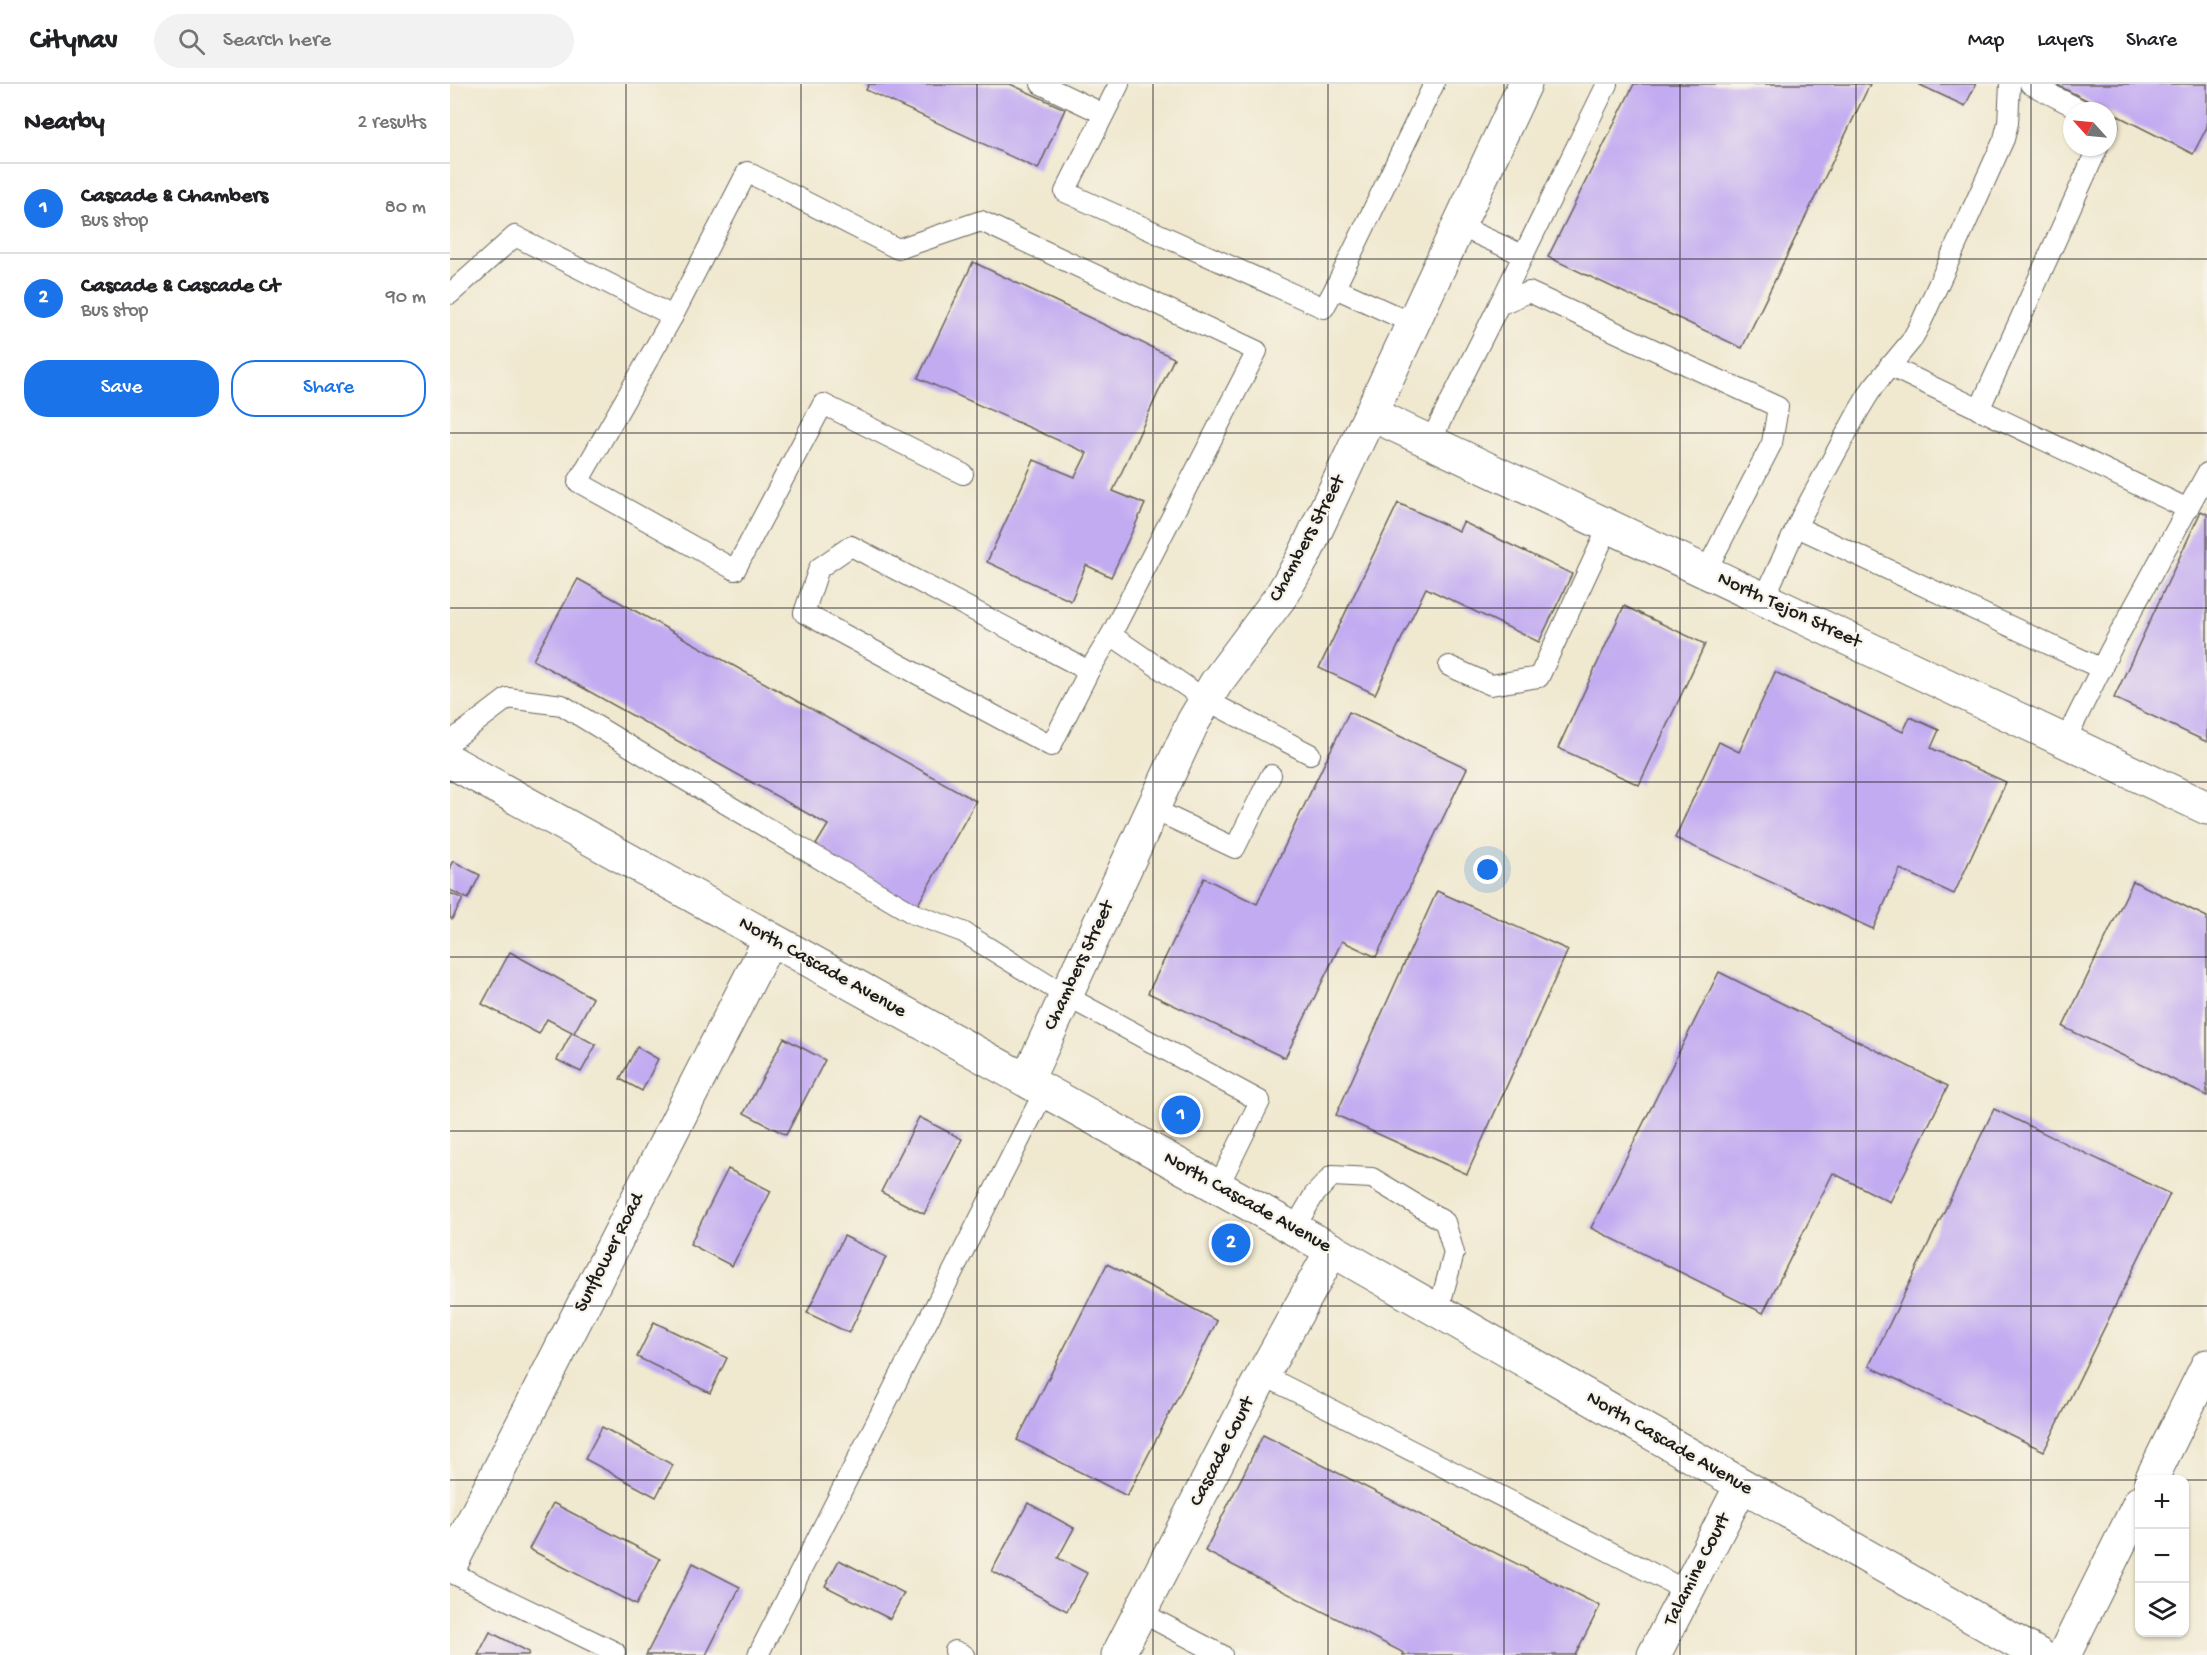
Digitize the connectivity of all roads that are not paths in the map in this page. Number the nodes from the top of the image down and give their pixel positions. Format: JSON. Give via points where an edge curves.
{"nodes":[{"id":1,"x":1041,"y":84,"type":"edge"},
{"id":2,"x":1119,"y":84,"type":"edge"},
{"id":3,"x":1434,"y":84,"type":"edge"},
{"id":4,"x":1525,"y":84,"type":"edge"},
{"id":5,"x":1607,"y":84,"type":"edge"},
{"id":6,"x":2010,"y":84,"type":"edge"},
{"id":7,"x":2030,"y":84,"type":"edge"},
{"id":8,"x":2065,"y":102,"type":"edge"},
{"id":9,"x":1104,"y":114,"type":"junction"},
{"id":10,"x":2094,"y":156,"type":"edge"},
{"id":11,"x":1459,"y":226,"type":"junction"},
{"id":12,"x":1523,"y":255,"type":"junction"},
{"id":13,"x":1335,"y":288,"type":"junction"},
{"id":14,"x":450,"y":294,"type":"edge"},
{"id":15,"x":1499,"y":305,"type":"junction"},
{"id":16,"x":673,"y":316,"type":"junction"},
{"id":17,"x":1414,"y":324,"type":"junction"},
{"id":18,"x":1889,"y":366,"type":"junction"},
{"id":19,"x":1979,"y":410,"type":"junction"},
{"id":20,"x":1371,"y":414,"type":"junction"},
{"id":21,"x":1430,"y":442,"type":"junction"},
{"id":22,"x":2207,"y":473,"type":"edge"},
{"id":23,"x":963,"y":474,"type":"dead end"},
{"id":24,"x":2188,"y":509,"type":"junction"},
{"id":25,"x":1609,"y":526,"type":"junction"},
{"id":26,"x":1797,"y":526,"type":"junction"},
{"id":27,"x":1706,"y":571,"type":"junction"},
{"id":28,"x":1764,"y":599,"type":"junction"},
{"id":29,"x":1111,"y":636,"type":"junction"},
{"id":30,"x":1449,"y":666,"type":"dead end"},
{"id":31,"x":2102,"y":669,"type":"junction"},
{"id":32,"x":1089,"y":671,"type":"junction"},
{"id":33,"x":1206,"y":700,"type":"junction"},
{"id":34,"x":2065,"y":741,"type":"junction"},
{"id":35,"x":450,"y":742,"type":"edge"},
{"id":36,"x":1310,"y":754,"type":"dead end"},
{"id":37,"x":450,"y":761,"type":"edge"},
{"id":38,"x":1271,"y":775,"type":"dead end"},
{"id":39,"x":2207,"y":808,"type":"edge"},
{"id":40,"x":1153,"y":809,"type":"junction"},
{"id":41,"x":770,"y":939,"type":"junction"},
{"id":42,"x":1066,"y":996,"type":"junction"},
{"id":43,"x":1036,"y":1085,"type":"junction"},
{"id":44,"x":1218,"y":1187,"type":"junction"},
{"id":45,"x":1294,"y":1229,"type":"junction"},
{"id":46,"x":1332,"y":1250,"type":"junction"},
{"id":47,"x":1438,"y":1312,"type":"junction"},
{"id":48,"x":2207,"y":1366,"type":"edge"},
{"id":49,"x":1263,"y":1375,"type":"junction"},
{"id":50,"x":2153,"y":1475,"type":"edge"},
{"id":51,"x":1741,"y":1486,"type":"junction"},
{"id":52,"x":2135,"y":1510,"type":"edge"},
{"id":53,"x":450,"y":1566,"type":"edge"},
{"id":54,"x":450,"y":1572,"type":"edge"},
{"id":55,"x":1687,"y":1592,"type":"junction"},
{"id":56,"x":1140,"y":1612,"type":"junction"},
{"id":57,"x":615,"y":1652,"type":"dead end"},
{"id":58,"x":758,"y":1655,"type":"edge"},
{"id":59,"x":1118,"y":1655,"type":"edge"},
{"id":60,"x":1222,"y":1655,"type":"edge"},
{"id":61,"x":1654,"y":1655,"type":"edge"},
{"id":62,"x":2039,"y":1655,"type":"edge"},
{"id":63,"x":2064,"y":1655,"type":"edge"}],
"edges":[{"from":1,"to":9,"type":"lane"},
{"from":2,"to":9,"type":"lane"},
{"from":3,"to":13,"type":"lane"},
{"from":4,"to":11,"type":"street","name":"Chambers Street"},
{"from":5,"to":12,"type":"lane"},
{"from":6,"to":18,"type":"lane","via":[[2004,139],[1920,325]]},
{"from":7,"to":8,"type":"lane"},
{"from":9,"to":13,"type":"lane","via":[[1065,192],[1324,308]]},
{"from":10,"to":19,"type":"lane"},
{"from":11,"to":12,"type":"lane"},
{"from":11,"to":17,"type":"street","name":"Chambers Street"},
{"from":12,"to":15,"type":"lane"},
{"from":13,"to":17,"type":"lane"},
{"from":14,"to":16,"type":"lane","via":[[515,236]]},
{"from":15,"to":21,"type":"lane"},
{"from":15,"to":27,"type":"lane","via":[[1529,292],[1778,407],[1772,444]]},
{"from":16,"to":23,"type":"lane","via":[[578,482],[735,570],[823,404]]},
{"from":16,"to":29,"type":"lane","via":[[747,172],[898,249],[981,221],[1257,351]]},
{"from":17,"to":20,"type":"street","name":"Chambers Street"},
{"from":18,"to":19,"type":"lane"},
{"from":18,"to":26,"type":"lane","via":[[1859,410]]},
{"from":19,"to":24,"type":"lane"},
{"from":20,"to":21,"type":"street","name":"North Tejon Street"},
{"from":20,"to":33,"type":"street","name":"Chambers Street","via":[[1304,558]]},
{"from":21,"to":25,"type":"street","name":"North Tejon Street"},
{"from":22,"to":24,"type":"lane"},
{"from":24,"to":31,"type":"lane"},
{"from":25,"to":27,"type":"street","name":"North Tejon Street"},
{"from":25,"to":30,"type":"lane","via":[[1539,677],[1491,685]]},
{"from":26,"to":28,"type":"lane"},
{"from":26,"to":31,"type":"lane"},
{"from":27,"to":28,"type":"street","name":"North Tejon Street"},
{"from":28,"to":34,"type":"street","name":"North Tejon Street"},
{"from":29,"to":32,"type":"lane"},
{"from":29,"to":33,"type":"lane"},
{"from":31,"to":34,"type":"lane"},
{"from":32,"to":32,"type":"lane","via":[[851,546],[819,568],[804,613],[1051,746]]},
{"from":33,"to":36,"type":"lane"},
{"from":33,"to":40,"type":"street","name":"Chambers Street"},
{"from":34,"to":39,"type":"street","name":"North Tejon Street"},
{"from":35,"to":42,"type":"lane","via":[[508,698],[562,705],[915,914],[963,932]]},
{"from":37,"to":41,"type":"street","name":"North Cascade Avenue"},
{"from":38,"to":40,"type":"lane","via":[[1235,848]]},
{"from":40,"to":42,"type":"street","name":"Chambers Street"},
{"from":41,"to":43,"type":"street","name":"North Cascade Avenue"},
{"from":41,"to":53,"type":"street","name":"Sunflower Road"},
{"from":42,"to":43,"type":"street","name":"Chambers Street"},
{"from":42,"to":44,"type":"lane","via":[[1260,1101]]},
{"from":43,"to":44,"type":"street","name":"North Cascade Avenue"},
{"from":43,"to":58,"type":"lane"},
{"from":44,"to":45,"type":"street","name":"North Cascade Avenue"},
{"from":45,"to":46,"type":"street","name":"North Cascade Avenue"},
{"from":45,"to":47,"type":"lane","via":[[1314,1195],[1332,1176],[1372,1178],[1445,1222],[1454,1253]]},
{"from":46,"to":47,"type":"street","name":"North Cascade Avenue"},
{"from":46,"to":49,"type":"street","name":"Cascade Court"},
{"from":47,"to":51,"type":"street","name":"North Cascade Avenue"},
{"from":48,"to":50,"type":"street"},
{"from":49,"to":55,"type":"lane"},
{"from":49,"to":56,"type":"street","name":"Cascade Court"},
{"from":51,"to":55,"type":"street","name":"Talamine Court"},
{"from":51,"to":62,"type":"street","name":"North Cascade Avenue"},
{"from":52,"to":63,"type":"street"},
{"from":54,"to":57,"type":"lane"},
{"from":55,"to":61,"type":"street","name":"Talamine Court"},
{"from":56,"to":59,"type":"street","name":"Cascade Court"},
{"from":56,"to":60,"type":"lane"}]}
